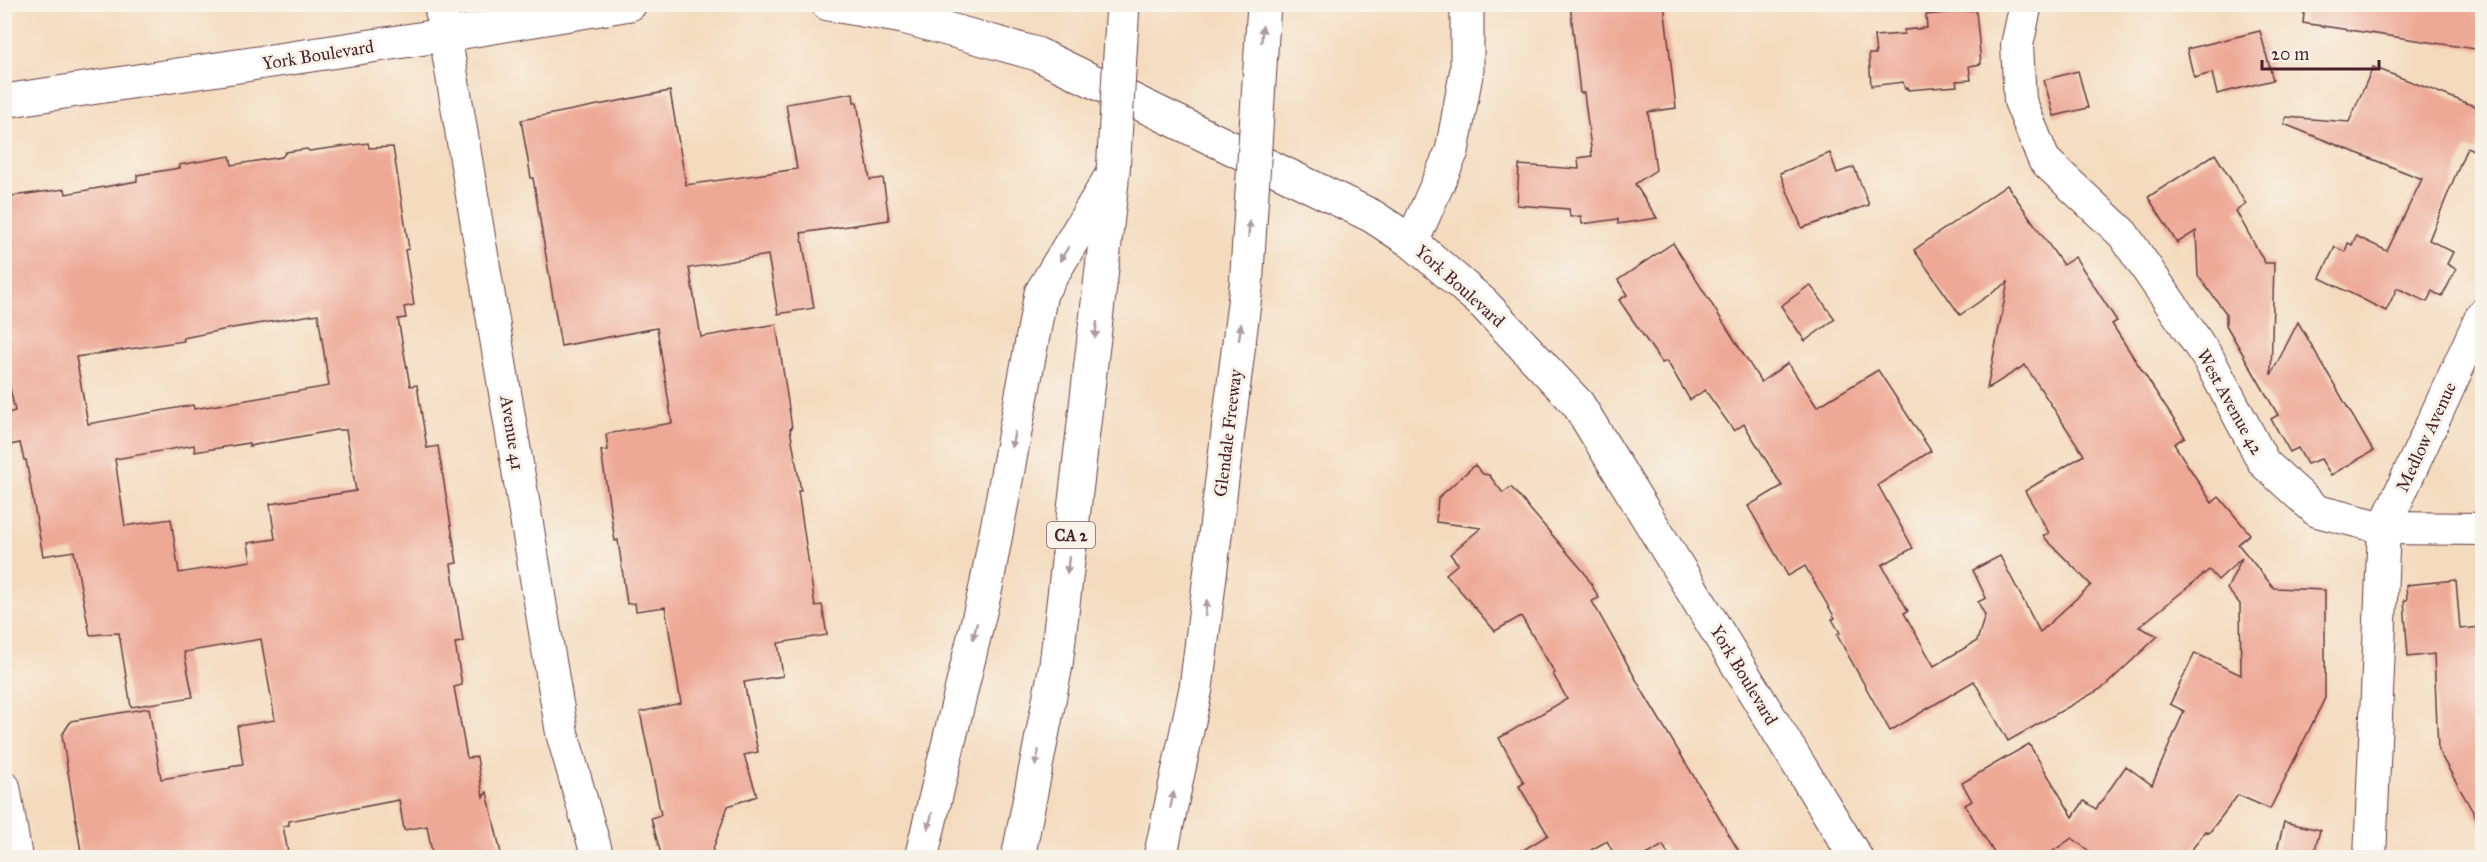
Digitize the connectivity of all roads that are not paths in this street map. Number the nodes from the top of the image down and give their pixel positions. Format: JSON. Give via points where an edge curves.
{"nodes":[{"id":1,"x":630,"y":4,"type":"edge"},
{"id":2,"x":828,"y":4,"type":"edge"},
{"id":3,"x":1123,"y":4,"type":"edge"},
{"id":4,"x":1264,"y":4,"type":"edge"},
{"id":5,"x":1467,"y":4,"type":"edge"},
{"id":6,"x":2026,"y":4,"type":"edge"},
{"id":7,"x":904,"y":11,"type":"edge"},
{"id":8,"x":443,"y":20,"type":"edge"},
{"id":9,"x":4,"y":101,"type":"edge"},
{"id":10,"x":1103,"y":207,"type":"junction"},
{"id":11,"x":1412,"y":242,"type":"junction"},
{"id":12,"x":2482,"y":315,"type":"edge"},
{"id":13,"x":2384,"y":528,"type":"junction"},
{"id":14,"x":2482,"y":529,"type":"edge"},
{"id":15,"x":4,"y":787,"type":"edge"},
{"id":16,"x":16,"y":858,"type":"edge"},
{"id":17,"x":598,"y":858,"type":"edge"},
{"id":18,"x":921,"y":858,"type":"edge"},
{"id":19,"x":1018,"y":858,"type":"edge"},
{"id":20,"x":1160,"y":858,"type":"edge"},
{"id":21,"x":1856,"y":858,"type":"edge"},
{"id":22,"x":2370,"y":858,"type":"edge"}],
"edges":[{"from":1,"to":8,"type":"main road","name":"York Boulevard"},
{"from":2,"to":7,"type":"main road","name":"York Boulevard"},
{"from":3,"to":10,"type":"main road","bridge":true,"via":[[1113,173]]},
{"from":20,"to":4,"type":"main road","name":"Glendale Freeway","one_way":true,"bridge":true,"via":[[1196,688],[1246,287]]},
{"from":5,"to":11,"type":"main road","via":[[1467,69],[1452,151]]},
{"from":6,"to":13,"type":"street","name":"West Avenue 42","via":[[2018,45],[2020,101],[2044,160],[2123,234],[2208,358],[2264,463],[2317,511]]},
{"from":7,"to":11,"type":"main road","name":"York Boulevard","via":[[1037,54],[1372,216]]},
{"from":8,"to":9,"type":"main road","name":"York Boulevard"},
{"from":8,"to":17,"type":"street","name":"Avenue 41","via":[[562,733]]},
{"from":10,"to":18,"type":"main road","one_way":true,"via":[[1041,293],[986,587]]},
{"from":10,"to":19,"type":"main road","number":"CA 2","one_way":true,"via":[[1056,664]]},
{"from":11,"to":21,"type":"main road","name":"York Boulevard","via":[[1483,303],[1578,404]]},
{"from":12,"to":13,"type":"street","name":"Medlow Avenue"},
{"from":13,"to":14,"type":"street","name":"West Avenue 42"},
{"from":13,"to":22,"type":"street"},
{"from":15,"to":16,"type":"street"}]}
